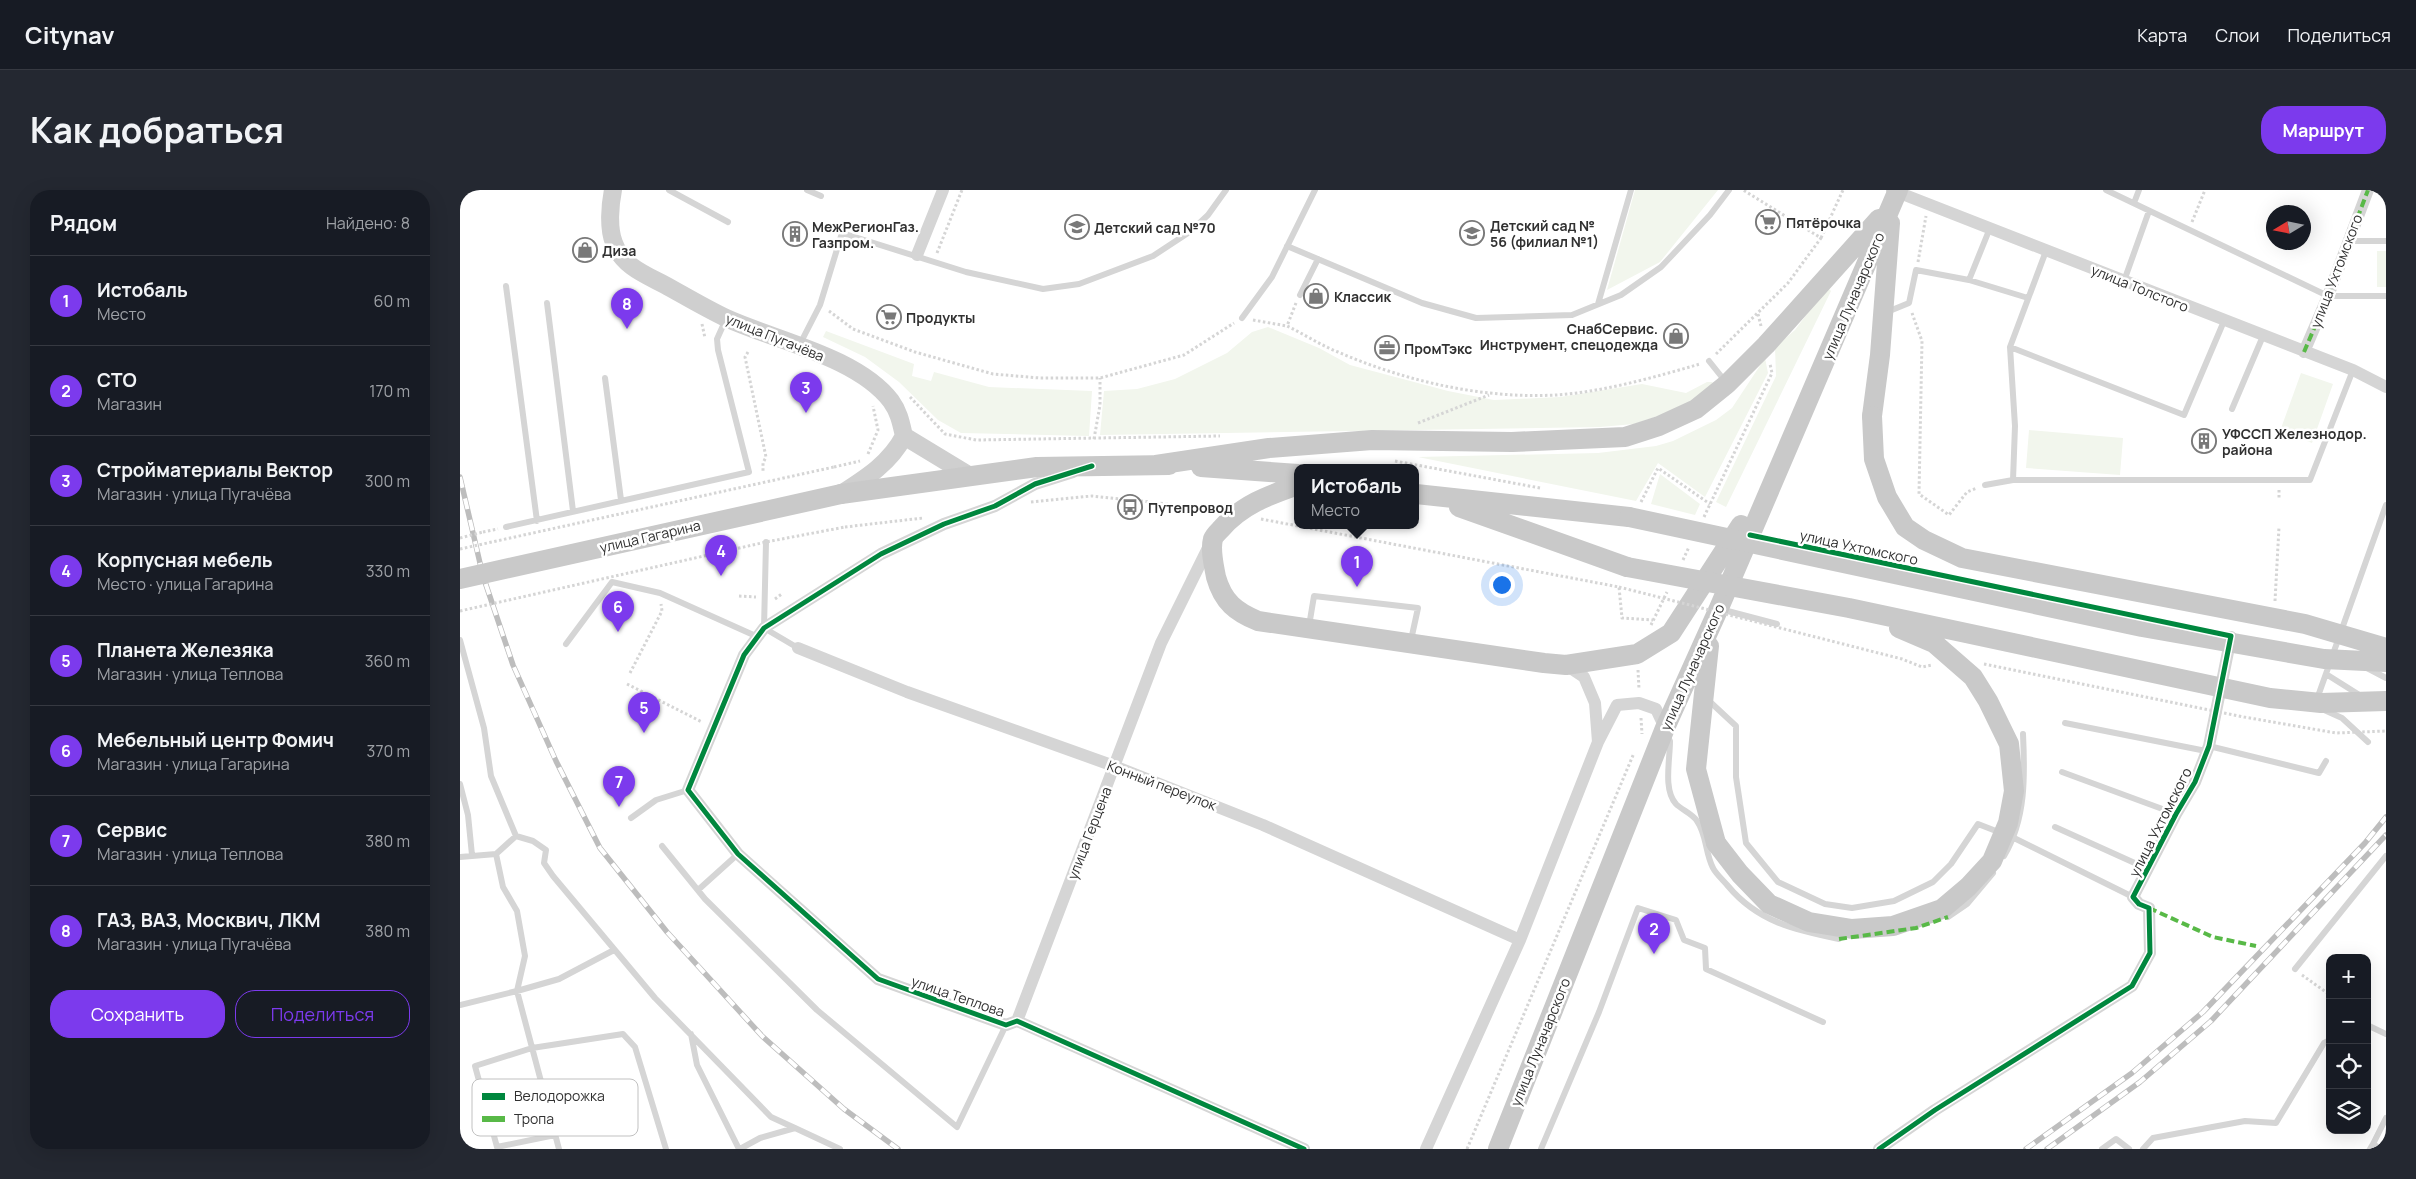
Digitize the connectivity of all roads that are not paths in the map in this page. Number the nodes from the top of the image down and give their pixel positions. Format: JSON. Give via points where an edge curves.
{"nodes":[{"id":1,"x":613,"y":190,"type":"edge"},
{"id":2,"x":669,"y":190,"type":"edge"},
{"id":3,"x":807,"y":190,"type":"edge"},
{"id":4,"x":943,"y":190,"type":"edge"},
{"id":5,"x":1226,"y":190,"type":"edge"},
{"id":6,"x":1314,"y":190,"type":"edge"},
{"id":7,"x":1631,"y":190,"type":"edge"},
{"id":8,"x":1729,"y":190,"type":"edge"},
{"id":9,"x":2106,"y":190,"type":"edge"},
{"id":10,"x":2139,"y":190,"type":"edge"},
{"id":11,"x":2368,"y":190,"type":"edge"},
{"id":12,"x":1894,"y":194,"type":"edge"},
{"id":13,"x":821,"y":196,"type":"dead end"},
{"id":14,"x":2134,"y":203,"type":"junction"},
{"id":15,"x":2149,"y":211,"type":"junction"},
{"id":16,"x":728,"y":222,"type":"dead end"},
{"id":17,"x":1990,"y":228,"type":"junction"},
{"id":18,"x":2348,"y":241,"type":"junction"},
{"id":19,"x":2386,"y":241,"type":"edge"},
{"id":20,"x":1287,"y":246,"type":"junction"},
{"id":21,"x":2046,"y":251,"type":"junction"},
{"id":22,"x":917,"y":255,"type":"junction"},
{"id":23,"x":1318,"y":259,"type":"junction"},
{"id":24,"x":1969,"y":280,"type":"junction"},
{"id":25,"x":2124,"y":281,"type":"junction"},
{"id":26,"x":506,"y":286,"type":"dead end"},
{"id":27,"x":1300,"y":295,"type":"road end"},
{"id":28,"x":2328,"y":296,"type":"junction"},
{"id":29,"x":2386,"y":296,"type":"edge"},
{"id":30,"x":2028,"y":298,"type":"junction"},
{"id":31,"x":547,"y":303,"type":"dead end"},
{"id":32,"x":1598,"y":304,"type":"junction"},
{"id":33,"x":1883,"y":314,"type":"junction"},
{"id":34,"x":726,"y":318,"type":"junction"},
{"id":35,"x":1242,"y":318,"type":"road end"},
{"id":36,"x":2224,"y":321,"type":"junction"},
{"id":37,"x":2263,"y":336,"type":"junction"},
{"id":38,"x":800,"y":346,"type":"junction"},
{"id":39,"x":2010,"y":347,"type":"junction"},
{"id":40,"x":2304,"y":352,"type":"junction"},
{"id":41,"x":1708,"y":361,"type":"road end"},
{"id":42,"x":2353,"y":370,"type":"junction"},
{"id":43,"x":605,"y":378,"type":"dead end"},
{"id":44,"x":1727,"y":384,"type":"junction"},
{"id":45,"x":2386,"y":387,"type":"edge"},
{"id":46,"x":2232,"y":409,"type":"dead end"},
{"id":47,"x":904,"y":436,"type":"junction"},
{"id":48,"x":1156,"y":465,"type":"junction"},
{"id":49,"x":1781,"y":465,"type":"junction"},
{"id":50,"x":1092,"y":466,"type":"junction"},
{"id":51,"x":1294,"y":474,"type":"edge"},
{"id":52,"x":970,"y":476,"type":"junction"},
{"id":53,"x":2013,"y":480,"type":"junction"},
{"id":54,"x":1294,"y":485,"type":"edge"},
{"id":55,"x":1984,"y":485,"type":"road end"},
{"id":56,"x":841,"y":494,"type":"junction"},
{"id":57,"x":1422,"y":495,"type":"edge"},
{"id":58,"x":621,"y":500,"type":"junction"},
{"id":59,"x":2386,"y":505,"type":"edge"},
{"id":60,"x":573,"y":511,"type":"junction"},
{"id":61,"x":537,"y":521,"type":"junction"},
{"id":62,"x":506,"y":527,"type":"dead end"},
{"id":63,"x":1750,"y":535,"type":"junction"},
{"id":64,"x":1213,"y":538,"type":"junction"},
{"id":65,"x":766,"y":542,"type":"road end"},
{"id":66,"x":460,"y":580,"type":"edge"},
{"id":67,"x":1849,"y":608,"type":"junction"},
{"id":68,"x":1715,"y":617,"type":"junction"},
{"id":69,"x":1778,"y":624,"type":"dead end"},
{"id":70,"x":2343,"y":627,"type":"junction"},
{"id":71,"x":1309,"y":629,"type":"junction"},
{"id":72,"x":761,"y":632,"type":"junction"},
{"id":73,"x":2231,"y":636,"type":"junction"},
{"id":74,"x":460,"y":640,"type":"edge"},
{"id":75,"x":2279,"y":643,"type":"dead end"},
{"id":76,"x":566,"y":644,"type":"dead end"},
{"id":77,"x":1410,"y":644,"type":"junction"},
{"id":78,"x":798,"y":648,"type":"joint"},
{"id":79,"x":2386,"y":648,"type":"edge"},
{"id":80,"x":2326,"y":650,"type":"dead end"},
{"id":81,"x":2334,"y":651,"type":"junction"},
{"id":82,"x":1566,"y":665,"type":"junction"},
{"id":83,"x":2326,"y":674,"type":"junction"},
{"id":84,"x":2386,"y":678,"type":"edge"},
{"id":85,"x":1703,"y":695,"type":"junction"},
{"id":86,"x":2386,"y":702,"type":"edge"},
{"id":87,"x":2386,"y":711,"type":"edge"},
{"id":88,"x":2065,"y":723,"type":"dead end"},
{"id":89,"x":1665,"y":728,"type":"junction"},
{"id":90,"x":2023,"y":734,"type":"dead end"},
{"id":91,"x":1598,"y":742,"type":"junction"},
{"id":92,"x":2368,"y":742,"type":"dead end"},
{"id":93,"x":2208,"y":748,"type":"junction"},
{"id":94,"x":2326,"y":761,"type":"dead end"},
{"id":95,"x":1114,"y":766,"type":"junction"},
{"id":96,"x":2062,"y":772,"type":"dead end"},
{"id":97,"x":460,"y":784,"type":"edge"},
{"id":98,"x":688,"y":790,"type":"junction"},
{"id":99,"x":2176,"y":814,"type":"junction"},
{"id":100,"x":631,"y":818,"type":"dead end"},
{"id":101,"x":2055,"y":827,"type":"dead end"},
{"id":102,"x":516,"y":836,"type":"junction"},
{"id":103,"x":2014,"y":838,"type":"junction"},
{"id":104,"x":662,"y":846,"type":"dead end"},
{"id":105,"x":496,"y":854,"type":"junction"},
{"id":106,"x":738,"y":854,"type":"junction"},
{"id":107,"x":472,"y":856,"type":"junction"},
{"id":108,"x":2386,"y":856,"type":"edge"},
{"id":109,"x":460,"y":858,"type":"edge"},
{"id":110,"x":2149,"y":869,"type":"junction"},
{"id":111,"x":698,"y":890,"type":"junction"},
{"id":112,"x":2133,"y":897,"type":"junction"},
{"id":113,"x":1948,"y":917,"type":"dead end"},
{"id":114,"x":1839,"y":939,"type":"dead end"},
{"id":115,"x":1520,"y":940,"type":"junction"},
{"id":116,"x":614,"y":950,"type":"junction"},
{"id":117,"x":2294,"y":969,"type":"road end"},
{"id":118,"x":517,"y":991,"type":"junction"},
{"id":119,"x":460,"y":1005,"type":"edge"},
{"id":120,"x":1823,"y":1022,"type":"dead end"},
{"id":121,"x":1011,"y":1023,"type":"junction"},
{"id":122,"x":2371,"y":1028,"type":"edge"},
{"id":123,"x":690,"y":1034,"type":"junction"},
{"id":124,"x":2386,"y":1034,"type":"edge"},
{"id":125,"x":2326,"y":1042,"type":"edge"},
{"id":126,"x":532,"y":1048,"type":"junction"},
{"id":127,"x":479,"y":1079,"type":"edge"},
{"id":128,"x":540,"y":1079,"type":"edge"},
{"id":129,"x":2386,"y":1118,"type":"edge"},
{"id":130,"x":794,"y":1128,"type":"junction"},
{"id":131,"x":494,"y":1136,"type":"edge"},
{"id":132,"x":550,"y":1136,"type":"edge"},
{"id":133,"x":555,"y":1136,"type":"edge"},
{"id":134,"x":2371,"y":1147,"type":"edge"},
{"id":135,"x":559,"y":1149,"type":"edge"},
{"id":136,"x":666,"y":1149,"type":"edge"},
{"id":137,"x":740,"y":1149,"type":"edge"},
{"id":138,"x":840,"y":1149,"type":"edge"},
{"id":139,"x":1304,"y":1149,"type":"edge"},
{"id":140,"x":1426,"y":1149,"type":"edge"},
{"id":141,"x":1498,"y":1149,"type":"edge"},
{"id":142,"x":1541,"y":1149,"type":"edge"},
{"id":143,"x":1879,"y":1149,"type":"edge"},
{"id":144,"x":2102,"y":1149,"type":"edge"},
{"id":145,"x":2129,"y":1149,"type":"edge"},
{"id":146,"x":2143,"y":1149,"type":"edge"},
{"id":147,"x":2381,"y":1149,"type":"edge"}],
"edges":[{"from":1,"to":34,"type":"main road","name":"улица Пугачёва","via":[[611,224],[614,243],[623,258],[632,267]]},
{"from":2,"to":16,"type":"lane"},
{"from":3,"to":13,"type":"lane"},
{"from":4,"to":22,"type":"street"},
{"from":5,"to":22,"type":"lane","via":[[1208,215],[1191,231],[1153,256],[1080,284],[1043,289],[966,272]]},
{"from":6,"to":20,"type":"lane"},
{"from":7,"to":32,"type":"lane"},
{"from":8,"to":32,"type":"lane","via":[[1661,267],[1621,296]]},
{"from":9,"to":14,"type":"lane"},
{"from":10,"to":14,"type":"lane"},
{"from":11,"to":18,"type":"street","name":"улица Ухтомского"},
{"from":12,"to":17,"type":"street","name":"улица Толстого"},
{"from":12,"to":33,"type":"main road"},
{"from":12,"to":44,"type":"main road","via":[[1766,345]]},
{"from":12,"to":49,"type":"main road","name":"улица Луначарского"},
{"from":14,"to":15,"type":"lane"},
{"from":15,"to":25,"type":"lane"},
{"from":15,"to":28,"type":"lane"},
{"from":17,"to":21,"type":"street","name":"улица Толстого"},
{"from":17,"to":24,"type":"lane"},
{"from":18,"to":19,"type":"lane"},
{"from":18,"to":28,"type":"street","name":"улица Ухтомского"},
{"from":20,"to":23,"type":"lane"},
{"from":20,"to":35,"type":"lane","via":[[1272,277]]},
{"from":21,"to":25,"type":"street","name":"улица Толстого"},
{"from":21,"to":30,"type":"lane"},
{"from":22,"to":38,"type":"lane","via":[[842,233],[820,305]]},
{"from":23,"to":27,"type":"lane"},
{"from":23,"to":32,"type":"lane","via":[[1422,303],[1476,318],[1572,315]]},
{"from":24,"to":30,"type":"lane"},
{"from":24,"to":33,"type":"lane","via":[[1916,270],[1909,303]]},
{"from":25,"to":36,"type":"street","name":"улица Толстого"},
{"from":26,"to":61,"type":"lane"},
{"from":28,"to":29,"type":"lane"},
{"from":28,"to":40,"type":"street","name":"улица Ухтомского"},
{"from":30,"to":39,"type":"lane"},
{"from":31,"to":60,"type":"lane"},
{"from":33,"to":79,"type":"main road","bridge":true,"via":[[1872,416],[1874,458],[1887,497],[1905,527],[1924,540],[1962,558],[2305,624]]},
{"from":34,"to":38,"type":"main road","name":"улица Пугачёва"},
{"from":34,"to":58,"type":"lane","via":[[719,331],[718,350],[749,472]]},
{"from":36,"to":37,"type":"street","name":"улица Толстого"},
{"from":36,"to":39,"type":"lane","via":[[2184,415]]},
{"from":37,"to":40,"type":"street","name":"улица Толстого"},
{"from":37,"to":46,"type":"lane"},
{"from":38,"to":47,"type":"main road","name":"улица Пугачёва","via":[[849,368],[879,388],[898,412]]},
{"from":39,"to":53,"type":"lane","via":[[2015,426]]},
{"from":40,"to":42,"type":"street","name":"улица Толстого"},
{"from":41,"to":44,"type":"lane"},
{"from":42,"to":45,"type":"street","name":"улица Толстого"},
{"from":42,"to":53,"type":"lane","via":[[2310,480]]},
{"from":43,"to":58,"type":"lane"},
{"from":44,"to":48,"type":"main road","via":[[1696,409],[1625,437],[1512,442],[1372,440],[1269,448]]},
{"from":47,"to":52,"type":"main road"},
{"from":47,"to":56,"type":"main road","via":[[888,459]]},
{"from":48,"to":50,"type":"main road","name":"улица Гагарина"},
{"from":48,"to":51,"type":"main road"},
{"from":49,"to":63,"type":"main road","name":"улица Луначарского"},
{"from":49,"to":82,"type":"main road","via":[[1671,633],[1637,654]]},
{"from":50,"to":52,"type":"main road","name":"улица Гагарина","via":[[1037,467]]},
{"from":50,"to":72,"type":"street","via":[[1034,484],[995,506],[944,524],[881,554]]},
{"from":52,"to":56,"type":"main road","name":"улица Гагарина"},
{"from":53,"to":55,"type":"lane"},
{"from":54,"to":64,"type":"main road","via":[[1262,497],[1236,513]]},
{"from":56,"to":66,"type":"main road","name":"улица Гагарина","bridge":true},
{"from":57,"to":67,"type":"main road","bridge":true,"via":[[1627,567]]},
{"from":57,"to":79,"type":"main road","bridge":true,"via":[[1634,512],[2142,627],[2324,659]]},
{"from":58,"to":60,"type":"lane"},
{"from":59,"to":70,"type":"lane"},
{"from":60,"to":61,"type":"lane"},
{"from":61,"to":62,"type":"lane"},
{"from":63,"to":68,"type":"main road","name":"улица Луначарского"},
{"from":63,"to":73,"type":"street","name":"улица Ухтомского"},
{"from":64,"to":71,"type":"main road","via":[[1213,563],[1227,603],[1258,622]]},
{"from":64,"to":95,"type":"street","name":"улица Герцена","via":[[1161,643]]},
{"from":65,"to":72,"type":"lane"},
{"from":67,"to":85,"type":"main road","bridge":true,"via":[[1934,643],[1972,677],[2009,744],[2014,791],[2008,824],[1992,861],[1942,909],[1893,926],[1852,929],[1810,922],[1769,904],[1716,843],[1696,769]]},
{"from":67,"to":86,"type":"main road","bridge":true,"via":[[2270,698],[2321,703]]},
{"from":68,"to":69,"type":"lane"},
{"from":68,"to":85,"type":"main road"},
{"from":68,"to":89,"type":"main road","name":"улица Луначарского"},
{"from":70,"to":79,"type":"lane"},
{"from":70,"to":81,"type":"lane"},
{"from":71,"to":77,"type":"main road"},
{"from":71,"to":77,"type":"lane","via":[[1314,596],[1418,608]]},
{"from":72,"to":76,"type":"lane","via":[[660,592],[612,582]]},
{"from":72,"to":78,"type":"lane"},
{"from":72,"to":98,"type":"street","via":[[744,655]]},
{"from":73,"to":75,"type":"lane"},
{"from":73,"to":93,"type":"street","name":"улица Ухтомского"},
{"from":74,"to":102,"type":"lane","via":[[484,728],[491,776]]},
{"from":77,"to":82,"type":"main road"},
{"from":78,"to":95,"type":"street","name":"Конный переулок","via":[[907,692]]},
{"from":80,"to":81,"type":"lane"},
{"from":81,"to":83,"type":"lane"},
{"from":81,"to":84,"type":"lane"},
{"from":82,"to":91,"type":"street","via":[[1584,677],[1595,703]]},
{"from":83,"to":87,"type":"lane"},
{"from":83,"to":92,"type":"lane","via":[[2315,706],[2342,718]]},
{"from":85,"to":103,"type":"lane","via":[[1736,726],[1736,777],[1746,843],[1778,882],[1825,904],[1852,908],[1894,901],[1933,882],[1951,864],[1978,824]]},
{"from":88,"to":93,"type":"lane"},
{"from":89,"to":91,"type":"street","via":[[1656,709],[1639,703],[1617,705]]},
{"from":89,"to":114,"type":"lane","via":[[1670,741],[1669,793],[1676,804],[1697,820],[1707,842],[1713,868],[1752,908],[1774,922]]},
{"from":89,"to":141,"type":"main road","name":"улица Луначарского"},
{"from":90,"to":103,"type":"lane","via":[[2022,808]]},
{"from":91,"to":115,"type":"street"},
{"from":93,"to":94,"type":"lane","via":[[2319,773]]},
{"from":93,"to":99,"type":"street","name":"улица Ухтомского","via":[[2195,782]]},
{"from":95,"to":115,"type":"street","name":"Конный переулок","via":[[1264,825]]},
{"from":95,"to":121,"type":"street","name":"улица Герцена"},
{"from":96,"to":99,"type":"lane"},
{"from":97,"to":107,"type":"lane","via":[[468,815]]},
{"from":98,"to":100,"type":"lane","via":[[656,800]]},
{"from":98,"to":106,"type":"street","name":"улица Теплова"},
{"from":99,"to":110,"type":"street","name":"улица Ухтомского"},
{"from":101,"to":110,"type":"lane"},
{"from":102,"to":105,"type":"lane"},
{"from":102,"to":116,"type":"lane","via":[[533,841],[546,850],[544,863],[552,876]]},
{"from":103,"to":112,"type":"lane"},
{"from":103,"to":113,"type":"lane","via":[[1992,876],[1967,904]]},
{"from":104,"to":111,"type":"lane"},
{"from":105,"to":107,"type":"lane"},
{"from":105,"to":118,"type":"lane","via":[[503,887],[517,911],[525,956]]},
{"from":106,"to":111,"type":"lane"},
{"from":106,"to":121,"type":"street","name":"улица Теплова","via":[[878,980]]},
{"from":107,"to":109,"type":"lane"},
{"from":108,"to":117,"type":"lane"},
{"from":110,"to":112,"type":"street","name":"улица Ухтомского"},
{"from":111,"to":121,"type":"lane","via":[[817,1010],[957,1127]]},
{"from":112,"to":143,"type":"street","name":"улица Ухтомского","via":[[2149,908],[2150,952],[2132,986]]},
{"from":115,"to":140,"type":"street"},
{"from":116,"to":118,"type":"lane","via":[[559,979]]},
{"from":116,"to":123,"type":"lane"},
{"from":118,"to":119,"type":"lane"},
{"from":118,"to":126,"type":"lane"},
{"from":120,"to":142,"type":"lane","via":[[1706,969],[1705,948],[1684,940],[1676,920],[1638,908],[1599,1012]]},
{"from":121,"to":139,"type":"street","name":"улица Теплова"},
{"from":122,"to":124,"type":"lane"},
{"from":123,"to":130,"type":"lane","via":[[771,1117]]},
{"from":123,"to":137,"type":"lane","via":[[697,1065]]},
{"from":125,"to":146,"type":"lane","via":[[2276,1123],[2245,1121],[2153,1138]]},
{"from":126,"to":127,"type":"lane","via":[[475,1066]]},
{"from":126,"to":128,"type":"lane"},
{"from":126,"to":136,"type":"lane","via":[[623,1034],[635,1047]]},
{"from":129,"to":134,"type":"lane"},
{"from":130,"to":137,"type":"lane","via":[[760,1138]]},
{"from":130,"to":138,"type":"lane"},
{"from":131,"to":132,"type":"lane","via":[[497,1147]]},
{"from":133,"to":135,"type":"lane"},
{"from":134,"to":147,"type":"lane"},
{"from":144,"to":145,"type":"lane","via":[[2116,1139]]}]}
